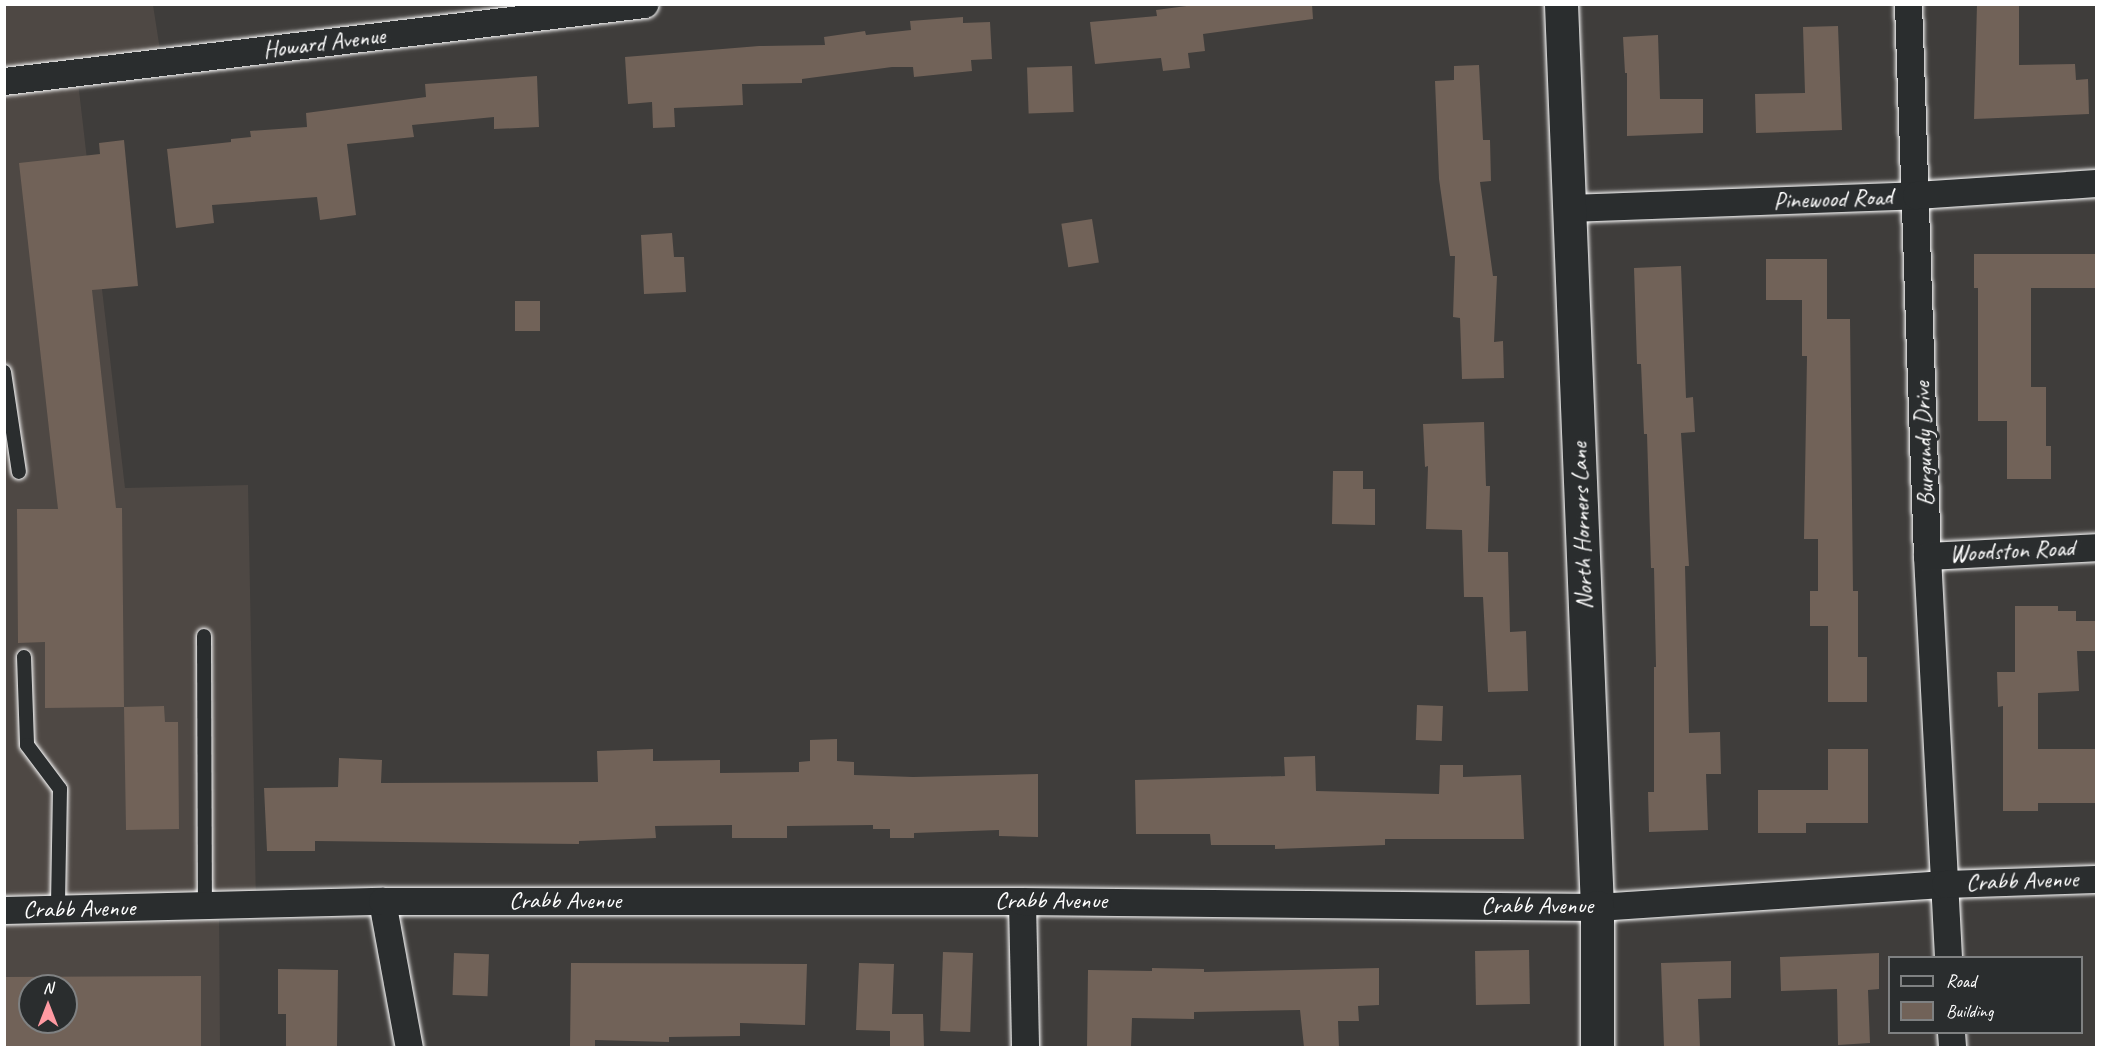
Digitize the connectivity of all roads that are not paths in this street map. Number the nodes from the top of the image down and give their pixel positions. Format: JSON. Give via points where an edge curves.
{"nodes":[{"id":1,"x":644,"y":4,"type":"edge"},
{"id":2,"x":1561,"y":4,"type":"edge"},
{"id":3,"x":1908,"y":4,"type":"edge"},
{"id":4,"x":4,"y":81,"type":"edge"},
{"id":5,"x":2097,"y":183,"type":"edge"},
{"id":6,"x":1916,"y":195,"type":"junction"},
{"id":7,"x":1569,"y":208,"type":"junction"},
{"id":8,"x":4,"y":372,"type":"edge"},
{"id":9,"x":19,"y":472,"type":"dead end"},
{"id":10,"x":2097,"y":547,"type":"edge"},
{"id":11,"x":1928,"y":556,"type":"junction"},
{"id":12,"x":204,"y":636,"type":"dead end"},
{"id":13,"x":24,"y":657,"type":"dead end"},
{"id":14,"x":2097,"y":879,"type":"edge"},
{"id":15,"x":1945,"y":884,"type":"junction"},
{"id":16,"x":382,"y":901,"type":"junction"},
{"id":17,"x":1022,"y":901,"type":"junction"},
{"id":18,"x":206,"y":906,"type":"junction"},
{"id":19,"x":1598,"y":907,"type":"junction"},
{"id":20,"x":58,"y":909,"type":"junction"},
{"id":21,"x":4,"y":910,"type":"edge"},
{"id":22,"x":1948,"y":956,"type":"edge"},
{"id":23,"x":409,"y":1047,"type":"edge"},
{"id":24,"x":1025,"y":1047,"type":"edge"},
{"id":25,"x":1598,"y":1047,"type":"edge"}],
"edges":[{"from":1,"to":4,"type":"street","name":"Howard Avenue"},
{"from":2,"to":7,"type":"street","name":"North Horners Lane"},
{"from":3,"to":6,"type":"street","name":"Burgundy Drive"},
{"from":5,"to":6,"type":"street","name":"Pinewood Road"},
{"from":6,"to":7,"type":"street","name":"Pinewood Road"},
{"from":6,"to":11,"type":"street","name":"Burgundy Drive"},
{"from":7,"to":19,"type":"street","name":"North Horners Lane"},
{"from":8,"to":9,"type":"lane"},
{"from":10,"to":11,"type":"street","name":"Woodston Road"},
{"from":11,"to":15,"type":"street","name":"Burgundy Drive"},
{"from":12,"to":18,"type":"lane"},
{"from":13,"to":20,"type":"lane","via":[[27,745],[60,789]]},
{"from":14,"to":15,"type":"street","name":"Crabb Avenue"},
{"from":15,"to":19,"type":"street","name":"Crabb Avenue"},
{"from":15,"to":22,"type":"street","name":"Burgundy Drive"},
{"from":16,"to":17,"type":"street","name":"Crabb Avenue"},
{"from":16,"to":18,"type":"street","name":"Crabb Avenue"},
{"from":16,"to":23,"type":"street"},
{"from":17,"to":19,"type":"street","name":"Crabb Avenue"},
{"from":17,"to":24,"type":"street"},
{"from":18,"to":20,"type":"street","name":"Crabb Avenue"},
{"from":19,"to":25,"type":"street","name":"North Horners Lane"},
{"from":20,"to":21,"type":"street","name":"Crabb Avenue"}]}
